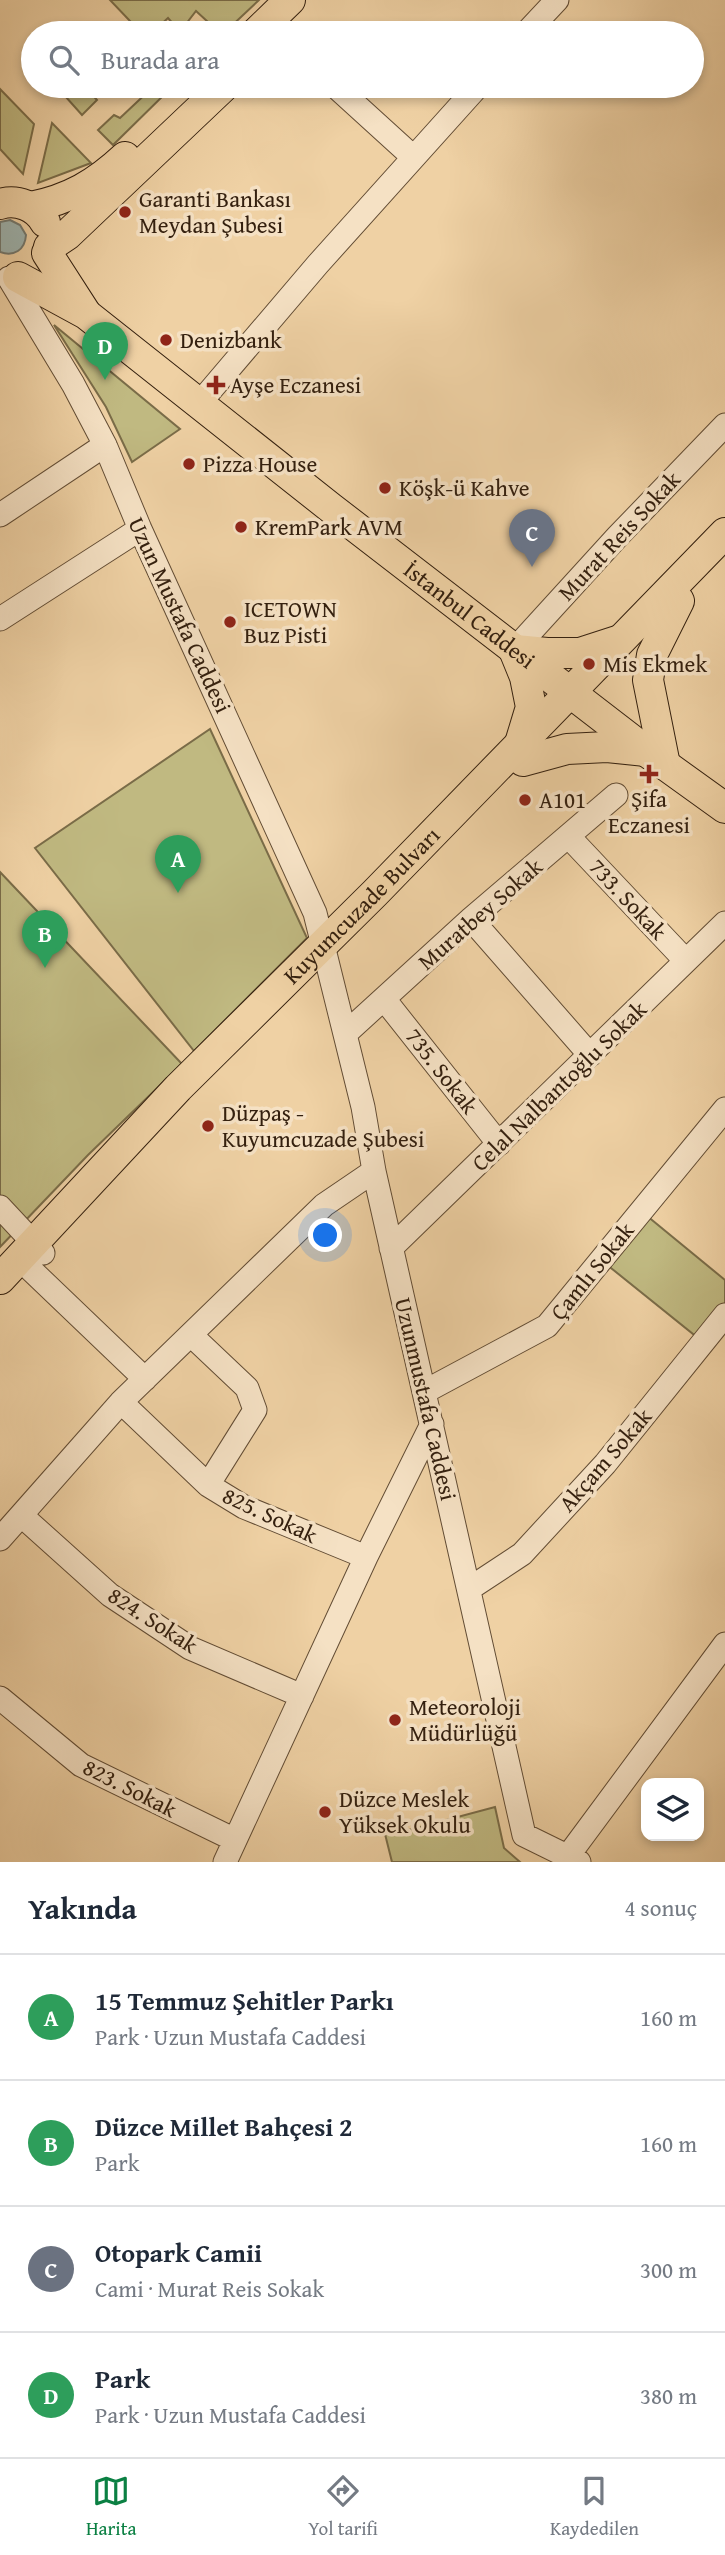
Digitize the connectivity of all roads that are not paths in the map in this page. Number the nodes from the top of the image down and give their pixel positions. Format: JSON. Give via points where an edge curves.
{"nodes":[{"id":1,"x":290,"y":0,"type":"edge"},
{"id":2,"x":311,"y":0,"type":"edge"},
{"id":3,"x":556,"y":0,"type":"edge"},
{"id":4,"x":269,"y":21,"type":"edge"},
{"id":5,"x":291,"y":21,"type":"edge"},
{"id":6,"x":537,"y":21,"type":"edge"},
{"id":7,"x":189,"y":98,"type":"edge"},
{"id":8,"x":212,"y":98,"type":"edge"},
{"id":9,"x":348,"y":98,"type":"edge"},
{"id":10,"x":467,"y":98,"type":"edge"},
{"id":11,"x":413,"y":157,"type":"junction"},
{"id":12,"x":12,"y":200,"type":"edge"},
{"id":13,"x":48,"y":250,"type":"junction"},
{"id":14,"x":9,"y":277,"type":"edge"},
{"id":15,"x":86,"y":314,"type":"junction"},
{"id":16,"x":198,"y":405,"type":"junction"},
{"id":17,"x":725,"y":425,"type":"edge"},
{"id":18,"x":105,"y":445,"type":"junction"},
{"id":19,"x":0,"y":515,"type":"edge"},
{"id":20,"x":140,"y":529,"type":"junction"},
{"id":21,"x":725,"y":533,"type":"edge"},
{"id":22,"x":725,"y":553,"type":"edge"},
{"id":23,"x":679,"y":601,"type":"junction"},
{"id":24,"x":0,"y":619,"type":"edge"},
{"id":25,"x":619,"y":640,"type":"junction"},
{"id":26,"x":514,"y":650,"type":"junction"},
{"id":27,"x":575,"y":696,"type":"junction"},
{"id":28,"x":521,"y":752,"type":"junction"},
{"id":29,"x":655,"y":758,"type":"junction"},
{"id":30,"x":616,"y":794,"type":"dead end"},
{"id":31,"x":725,"y":808,"type":"edge"},
{"id":32,"x":569,"y":837,"type":"junction"},
{"id":33,"x":471,"y":919,"type":"junction"},
{"id":34,"x":725,"y":923,"type":"edge"},
{"id":35,"x":324,"y":954,"type":"junction"},
{"id":36,"x":686,"y":961,"type":"junction"},
{"id":37,"x":384,"y":999,"type":"junction"},
{"id":38,"x":345,"y":1034,"type":"junction"},
{"id":39,"x":590,"y":1055,"type":"junction"},
{"id":40,"x":725,"y":1109,"type":"edge"},
{"id":41,"x":499,"y":1144,"type":"junction"},
{"id":42,"x":374,"y":1171,"type":"junction"},
{"id":43,"x":0,"y":1208,"type":"edge"},
{"id":44,"x":391,"y":1248,"type":"junction"},
{"id":45,"x":35,"y":1255,"type":"junction"},
{"id":46,"x":0,"y":1279,"type":"edge"},
{"id":47,"x":0,"y":1297,"type":"edge"},
{"id":48,"x":725,"y":1315,"type":"edge"},
{"id":49,"x":191,"y":1335,"type":"junction"},
{"id":50,"x":145,"y":1379,"type":"junction"},
{"id":51,"x":424,"y":1392,"type":"junction"},
{"id":52,"x":121,"y":1402,"type":"junction"},
{"id":53,"x":432,"y":1424,"type":"junction"},
{"id":54,"x":208,"y":1485,"type":"junction"},
{"id":55,"x":22,"y":1516,"type":"junction"},
{"id":56,"x":0,"y":1539,"type":"edge"},
{"id":57,"x":366,"y":1557,"type":"junction"},
{"id":58,"x":469,"y":1589,"type":"junction"},
{"id":59,"x":725,"y":1643,"type":"edge"},
{"id":60,"x":302,"y":1696,"type":"junction"},
{"id":61,"x":0,"y":1698,"type":"edge"},
{"id":62,"x":235,"y":1840,"type":"junction"},
{"id":63,"x":573,"y":1859,"type":"edge"},
{"id":64,"x":225,"y":1862,"type":"edge"}],
"edges":[{"from":1,"to":4,"type":"main road"},
{"from":2,"to":5,"type":"main road"},
{"from":3,"to":6,"type":"street"},
{"from":7,"to":12,"type":"main road","via":[[114,168],[82,190],[60,201]]},
{"from":8,"to":13,"type":"main road"},
{"from":9,"to":11,"type":"street"},
{"from":10,"to":11,"type":"street"},
{"from":11,"to":16,"type":"street"},
{"from":12,"to":13,"type":"main road","via":[[41,216],[48,227]]},
{"from":13,"to":14,"type":"main road","via":[[41,265],[30,273]]},
{"from":13,"to":15,"type":"main road"},
{"from":14,"to":15,"type":"main road"},
{"from":14,"to":18,"type":"street","name":"Uzun Mustafa Caddesi"},
{"from":15,"to":16,"type":"main road","name":"İstanbul Caddesi"},
{"from":16,"to":26,"type":"main road","name":"İstanbul Caddesi"},
{"from":17,"to":26,"type":"street","name":"Murat Reis Sokak"},
{"from":18,"to":19,"type":"street"},
{"from":18,"to":20,"type":"street","name":"Uzun Mustafa Caddesi"},
{"from":20,"to":24,"type":"street"},
{"from":20,"to":35,"type":"street","name":"Uzun Mustafa Caddesi","via":[[315,913]]},
{"from":21,"to":25,"type":"main road","name":"Kuyumcuzade Bulvarı"},
{"from":22,"to":23,"type":"main road","name":"Kuyumcuzade Bulvarı"},
{"from":23,"to":27,"type":"main road","name":"Kuyumcuzade Bulvarı"},
{"from":23,"to":29,"type":"main road","via":[[652,655],[648,680]]},
{"from":25,"to":26,"type":"main road","via":[[579,653]]},
{"from":25,"to":27,"type":"main road","name":"Kuyumcuzade Bulvarı"},
{"from":26,"to":27,"type":"main road","name":"İstanbul Caddesi"},
{"from":26,"to":28,"type":"main road","via":[[531,707]]},
{"from":27,"to":28,"type":"main road","name":"Kuyumcuzade Bulvarı"},
{"from":27,"to":29,"type":"main road","name":"İstanbul Caddesi"},
{"from":28,"to":29,"type":"main road","via":[[607,747]]},
{"from":28,"to":35,"type":"main road","name":"Kuyumcuzade Bulvarı"},
{"from":29,"to":31,"type":"main road","name":"İstanbul Caddesi"},
{"from":30,"to":32,"type":"street","name":"Muratbey Sokak"},
{"from":32,"to":33,"type":"street","name":"Muratbey Sokak"},
{"from":32,"to":36,"type":"street","name":"733. Sokak"},
{"from":33,"to":37,"type":"street","name":"Muratbey Sokak"},
{"from":33,"to":39,"type":"street"},
{"from":34,"to":36,"type":"street","name":"Celal Nalbantoğlu Sokak"},
{"from":35,"to":38,"type":"street","name":"Uzunmustafa Caddesi"},
{"from":35,"to":45,"type":"main road","name":"Kuyumcuzade Bulvarı"},
{"from":36,"to":39,"type":"street","name":"Celal Nalbantoğlu Sokak"},
{"from":37,"to":38,"type":"street","name":"Muratbey Sokak"},
{"from":37,"to":41,"type":"street","name":"735. Sokak"},
{"from":38,"to":42,"type":"street","name":"Uzunmustafa Caddesi"},
{"from":39,"to":41,"type":"street","name":"Celal Nalbantoğlu Sokak"},
{"from":40,"to":51,"type":"street","name":"Çamlı Sokak","via":[[547,1326]]},
{"from":41,"to":44,"type":"street","name":"Celal Nalbantoğlu Sokak"},
{"from":42,"to":44,"type":"street","name":"Uzunmustafa Caddesi"},
{"from":42,"to":49,"type":"street","via":[[324,1205]]},
{"from":43,"to":45,"type":"street"},
{"from":44,"to":51,"type":"street","name":"Uzunmustafa Caddesi"},
{"from":45,"to":46,"type":"main road","name":"Kuyumcuzade Bulvarı"},
{"from":45,"to":47,"type":"main road","name":"Kuyumcuzade Bulvarı"},
{"from":45,"to":50,"type":"street"},
{"from":48,"to":58,"type":"street","name":"Akçam Sokak","via":[[605,1464],[522,1554]]},
{"from":49,"to":50,"type":"street"},
{"from":49,"to":54,"type":"street","via":[[247,1388],[255,1410]]},
{"from":50,"to":52,"type":"street"},
{"from":51,"to":53,"type":"street","name":"Uzunmustafa Caddesi"},
{"from":52,"to":54,"type":"street","name":"825. Sokak"},
{"from":52,"to":55,"type":"street"},
{"from":53,"to":57,"type":"street"},
{"from":53,"to":58,"type":"street","name":"Uzunmustafa Caddesi"},
{"from":54,"to":57,"type":"street","name":"825. Sokak","via":[[244,1507]]},
{"from":55,"to":56,"type":"street"},
{"from":55,"to":60,"type":"street","name":"824. Sokak","via":[[110,1595],[190,1648]]},
{"from":57,"to":60,"type":"street"},
{"from":58,"to":63,"type":"street","name":"Uzunmustafa Caddesi","via":[[524,1835]]},
{"from":59,"to":63,"type":"street"},
{"from":60,"to":62,"type":"street"},
{"from":61,"to":62,"type":"street","name":"823. Sokak","via":[[81,1765]]},
{"from":62,"to":64,"type":"street"}]}
